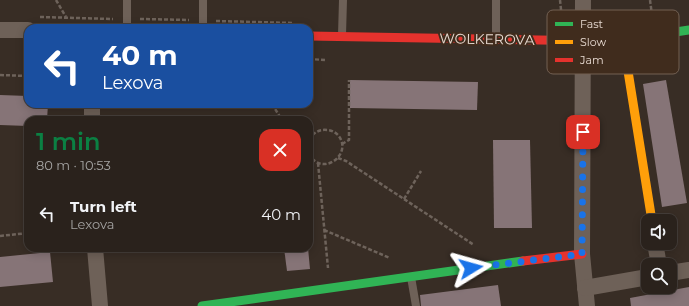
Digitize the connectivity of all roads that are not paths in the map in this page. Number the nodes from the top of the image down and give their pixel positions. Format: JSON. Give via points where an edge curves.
{"nodes":[{"id":1,"x":128,"y":0,"type":"edge"},
{"id":2,"x":203,"y":0,"type":"edge"},
{"id":3,"x":343,"y":0,"type":"edge"},
{"id":4,"x":496,"y":0,"type":"edge"},
{"id":5,"x":583,"y":0,"type":"edge"},
{"id":6,"x":583,"y":10,"type":"edge"},
{"id":7,"x":127,"y":24,"type":"edge"},
{"id":8,"x":203,"y":24,"type":"edge"},
{"id":9,"x":24,"y":26,"type":"edge"},
{"id":10,"x":0,"y":30,"type":"edge"},
{"id":11,"x":689,"y":30,"type":"edge"},
{"id":12,"x":679,"y":32,"type":"edge"},
{"id":13,"x":313,"y":36,"type":"edge"},
{"id":14,"x":342,"y":36,"type":"junction"},
{"id":15,"x":496,"y":39,"type":"junction"},
{"id":16,"x":547,"y":40,"type":"edge"},
{"id":17,"x":584,"y":74,"type":"edge"},
{"id":18,"x":628,"y":74,"type":"edge"},
{"id":19,"x":651,"y":214,"type":"edge"},
{"id":20,"x":95,"y":252,"type":"edge"},
{"id":21,"x":582,"y":254,"type":"junction"},
{"id":22,"x":689,"y":270,"type":"edge"},
{"id":23,"x":677,"y":272,"type":"edge"},
{"id":24,"x":410,"y":277,"type":"junction"},
{"id":25,"x":641,"y":278,"type":"edge"},
{"id":26,"x":585,"y":288,"type":"junction"},
{"id":27,"x":100,"y":306,"type":"edge"},
{"id":28,"x":202,"y":306,"type":"edge"},
{"id":29,"x":416,"y":306,"type":"edge"},
{"id":30,"x":587,"y":306,"type":"edge"}],
"edges":[{"from":1,"to":7,"type":"lane"},
{"from":2,"to":8,"type":"lane"},
{"from":3,"to":14,"type":"lane"},
{"from":4,"to":15,"type":"lane"},
{"from":5,"to":6,"type":"street"},
{"from":9,"to":10,"type":"street"},
{"from":11,"to":12,"type":"street","name":"WOLKEROVA"},
{"from":13,"to":14,"type":"street","name":"WOLKEROVA"},
{"from":14,"to":15,"type":"street","name":"WOLKEROVA"},
{"from":15,"to":16,"type":"street","name":"WOLKEROVA"},
{"from":17,"to":21,"type":"street"},
{"from":18,"to":19,"type":"street"},
{"from":20,"to":27,"type":"street"},
{"from":21,"to":24,"type":"street"},
{"from":21,"to":26,"type":"street"},
{"from":22,"to":23,"type":"street"},
{"from":24,"to":28,"type":"street"},
{"from":24,"to":29,"type":"lane"},
{"from":25,"to":26,"type":"street"},
{"from":26,"to":30,"type":"street"}]}
